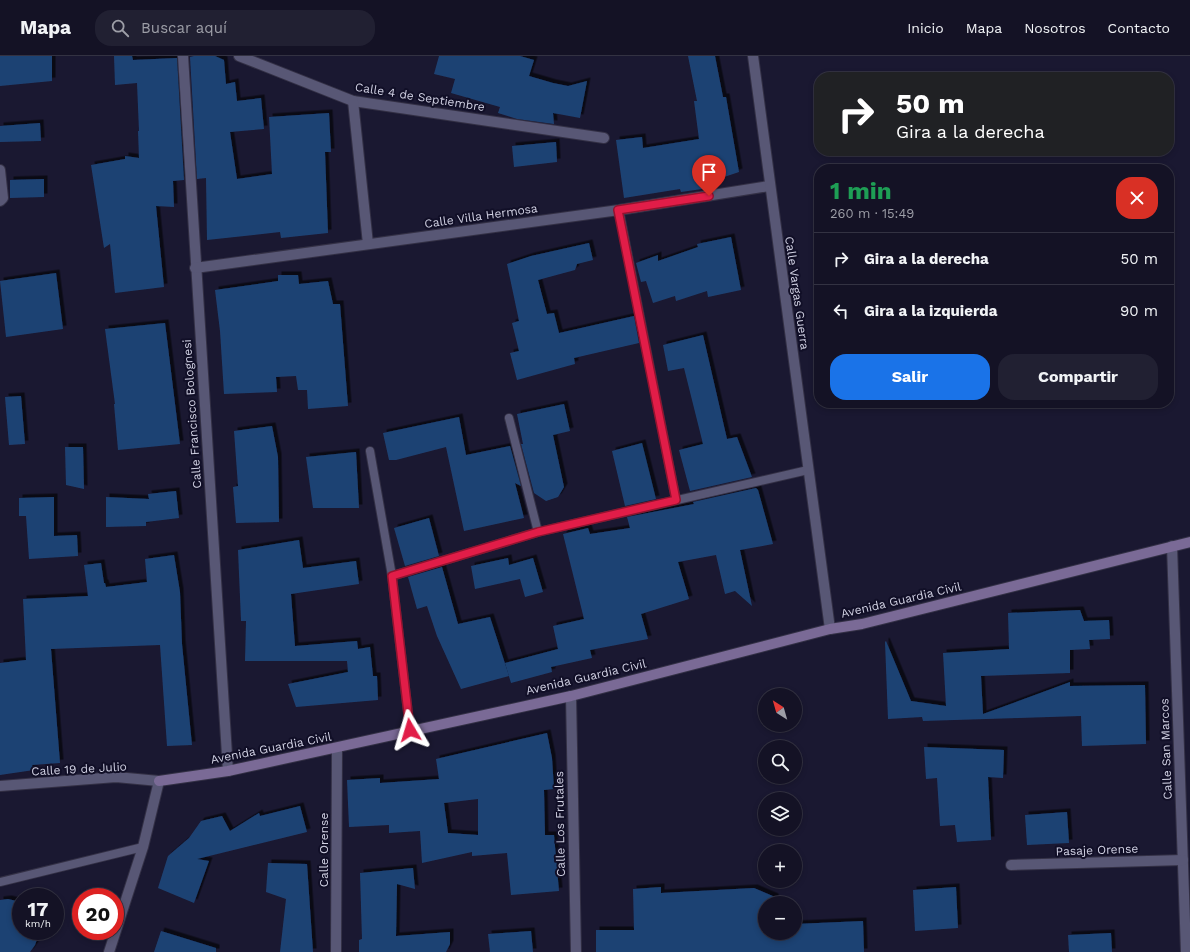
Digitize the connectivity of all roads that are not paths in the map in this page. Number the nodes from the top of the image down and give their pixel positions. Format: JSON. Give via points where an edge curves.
{"nodes":[{"id":1,"x":183,"y":56,"type":"edge"},
{"id":2,"x":239,"y":56,"type":"edge"},
{"id":3,"x":753,"y":56,"type":"edge"},
{"id":4,"x":353,"y":101,"type":"junction"},
{"id":5,"x":604,"y":138,"type":"dead end"},
{"id":6,"x":0,"y":170,"type":"edge"},
{"id":7,"x":769,"y":186,"type":"junction"},
{"id":8,"x":0,"y":201,"type":"edge"},
{"id":9,"x":618,"y":210,"type":"junction"},
{"id":10,"x":368,"y":244,"type":"junction"},
{"id":11,"x":195,"y":268,"type":"junction"},
{"id":12,"x":509,"y":418,"type":"dead end"},
{"id":13,"x":370,"y":451,"type":"dead end"},
{"id":14,"x":808,"y":470,"type":"junction"},
{"id":15,"x":676,"y":500,"type":"junction"},
{"id":16,"x":538,"y":532,"type":"junction"},
{"id":17,"x":1190,"y":542,"type":"edge"},
{"id":18,"x":1172,"y":546,"type":"junction"},
{"id":19,"x":392,"y":576,"type":"junction"},
{"id":20,"x":830,"y":629,"type":"junction"},
{"id":21,"x":571,"y":696,"type":"junction"},
{"id":22,"x":410,"y":730,"type":"junction"},
{"id":23,"x":338,"y":748,"type":"junction"},
{"id":24,"x":228,"y":771,"type":"junction"},
{"id":25,"x":159,"y":781,"type":"junction"},
{"id":26,"x":0,"y":786,"type":"edge"},
{"id":27,"x":143,"y":847,"type":"junction"},
{"id":28,"x":1183,"y":860,"type":"junction"},
{"id":29,"x":1012,"y":865,"type":"dead end"},
{"id":30,"x":0,"y":882,"type":"edge"},
{"id":31,"x":109,"y":952,"type":"edge"},
{"id":32,"x":336,"y":952,"type":"edge"},
{"id":33,"x":576,"y":952,"type":"edge"},
{"id":34,"x":1186,"y":952,"type":"edge"}],
"edges":[{"from":1,"to":11,"type":"street","name":"Calle Francisco Bolognesi"},
{"from":2,"to":4,"type":"street","name":"Calle 4 de Septiembre"},
{"from":3,"to":7,"type":"street","name":"Calle Vargas Guerra"},
{"from":4,"to":5,"type":"street","name":"Calle 4 de Septiembre"},
{"from":4,"to":10,"type":"street"},
{"from":6,"to":8,"type":"street","via":[[3,198]]},
{"from":7,"to":9,"type":"street","name":"Calle Villa Hermosa"},
{"from":7,"to":14,"type":"street","name":"Calle Vargas Guerra"},
{"from":9,"to":10,"type":"street","name":"Calle Villa Hermosa"},
{"from":9,"to":15,"type":"lane"},
{"from":10,"to":11,"type":"street","name":"Calle Villa Hermosa"},
{"from":11,"to":24,"type":"street","name":"Calle Francisco Bolognesi"},
{"from":12,"to":16,"type":"lane"},
{"from":13,"to":19,"type":"lane"},
{"from":14,"to":15,"type":"lane"},
{"from":14,"to":20,"type":"street","name":"Calle Vargas Guerra"},
{"from":15,"to":16,"type":"lane"},
{"from":16,"to":19,"type":"lane"},
{"from":17,"to":18,"type":"main road","name":"Avenida Guardia Civil"},
{"from":18,"to":20,"type":"main road","name":"Avenida Guardia Civil","via":[[862,624]]},
{"from":18,"to":28,"type":"street","name":"Calle San Marcos"},
{"from":19,"to":22,"type":"lane"},
{"from":20,"to":21,"type":"main road","name":"Avenida Guardia Civil"},
{"from":21,"to":22,"type":"main road","name":"Avenida Guardia Civil"},
{"from":21,"to":33,"type":"street","name":"Calle Los Frutales"},
{"from":22,"to":23,"type":"main road","name":"Avenida Guardia Civil"},
{"from":23,"to":24,"type":"main road","name":"Avenida Guardia Civil"},
{"from":23,"to":32,"type":"street","name":"Calle Orense"},
{"from":24,"to":25,"type":"main road","name":"Avenida Guardia Civil"},
{"from":25,"to":26,"type":"street","name":"Calle 19 de Julio","via":[[116,777]]},
{"from":25,"to":27,"type":"street"},
{"from":27,"to":30,"type":"lane"},
{"from":27,"to":31,"type":"street"},
{"from":28,"to":29,"type":"street","name":"Pasaje Orense"},
{"from":28,"to":34,"type":"street","name":"Calle San Marcos"}]}
